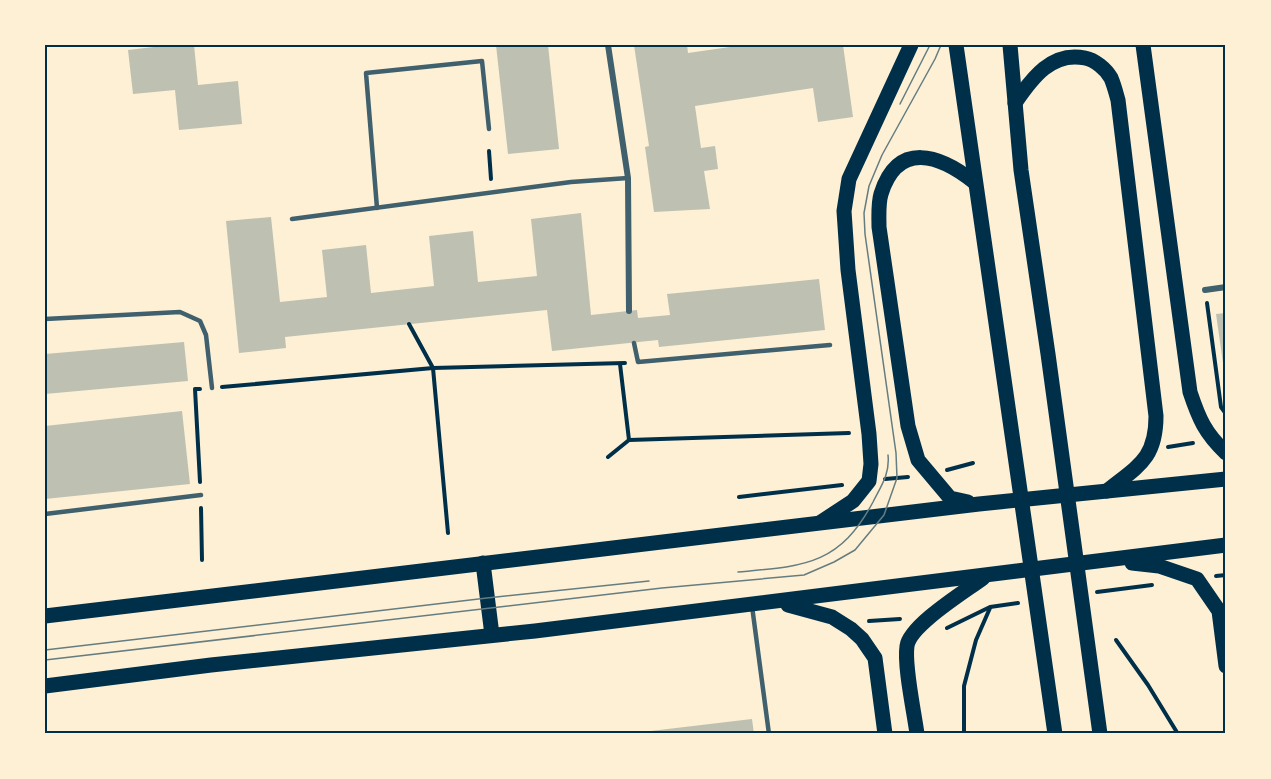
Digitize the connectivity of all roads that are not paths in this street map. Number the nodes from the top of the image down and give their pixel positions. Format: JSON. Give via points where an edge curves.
{"nodes":[{"id":1,"x":608,"y":45,"type":"edge"},
{"id":2,"x":911,"y":45,"type":"edge"},
{"id":3,"x":956,"y":45,"type":"edge"},
{"id":4,"x":1010,"y":45,"type":"edge"},
{"id":5,"x":1143,"y":45,"type":"edge"},
{"id":6,"x":1015,"y":104,"type":"junction"},
{"id":7,"x":489,"y":129,"type":"dead end"},
{"id":8,"x":628,"y":178,"type":"junction"},
{"id":9,"x":974,"y":182,"type":"junction"},
{"id":10,"x":377,"y":207,"type":"junction"},
{"id":11,"x":292,"y":219,"type":"dead end"},
{"id":12,"x":1226,"y":287,"type":"edge"},
{"id":13,"x":1205,"y":290,"type":"dead end"},
{"id":14,"x":629,"y":311,"type":"dead end"},
{"id":15,"x":45,"y":319,"type":"edge"},
{"id":16,"x":634,"y":343,"type":"dead end"},
{"id":17,"x":830,"y":345,"type":"dead end"},
{"id":18,"x":212,"y":388,"type":"road end"},
{"id":19,"x":1226,"y":453,"type":"edge"},
{"id":20,"x":1226,"y":479,"type":"edge"},
{"id":21,"x":1106,"y":492,"type":"junction"},
{"id":22,"x":201,"y":495,"type":"dead end"},
{"id":23,"x":979,"y":504,"type":"junction"},
{"id":24,"x":45,"y":514,"type":"edge"},
{"id":25,"x":820,"y":524,"type":"junction"},
{"id":26,"x":1226,"y":546,"type":"edge"},
{"id":27,"x":1106,"y":560,"type":"junction"},
{"id":28,"x":483,"y":563,"type":"junction"},
{"id":29,"x":986,"y":577,"type":"junction"},
{"id":30,"x":776,"y":602,"type":"junction"},
{"id":31,"x":752,"y":605,"type":"junction"},
{"id":32,"x":45,"y":616,"type":"edge"},
{"id":33,"x":492,"y":635,"type":"junction"},
{"id":34,"x":1226,"y":666,"type":"edge"},
{"id":35,"x":45,"y":686,"type":"edge"},
{"id":36,"x":769,"y":734,"type":"edge"},
{"id":37,"x":885,"y":734,"type":"edge"},
{"id":38,"x":917,"y":734,"type":"edge"},
{"id":39,"x":1055,"y":734,"type":"edge"},
{"id":40,"x":1100,"y":734,"type":"edge"}],
"edges":[{"from":1,"to":8,"type":"street"},
{"from":2,"to":25,"type":"main road","via":[[849,178],[844,211],[869,434],[869,481],[853,501]]},
{"from":3,"to":9,"type":"main road"},
{"from":4,"to":6,"type":"main road"},
{"from":5,"to":19,"type":"main road","via":[[1190,392],[1199,421]]},
{"from":6,"to":21,"type":"main road","via":[[1031,80],[1058,59],[1073,55],[1094,60],[1110,76],[1118,100],[1156,433],[1152,448],[1138,466]]},
{"from":6,"to":40,"type":"main road","via":[[1021,171]]},
{"from":7,"to":10,"type":"lane","via":[[482,61],[366,73]]},
{"from":8,"to":10,"type":"lane"},
{"from":8,"to":14,"type":"street"},
{"from":9,"to":23,"type":"main road","via":[[932,157],[905,160],[893,171],[881,195],[879,227],[908,426],[918,460],[950,498]]},
{"from":9,"to":39,"type":"main road"},
{"from":10,"to":11,"type":"lane"},
{"from":12,"to":13,"type":"street"},
{"from":15,"to":18,"type":"lane","via":[[180,312],[200,321],[206,335]]},
{"from":16,"to":17,"type":"lane","via":[[638,362]]},
{"from":20,"to":21,"type":"main road"},
{"from":21,"to":23,"type":"main road"},
{"from":22,"to":24,"type":"lane"},
{"from":23,"to":25,"type":"main road"},
{"from":25,"to":28,"type":"main road"},
{"from":26,"to":27,"type":"main road"},
{"from":27,"to":29,"type":"main road"},
{"from":27,"to":34,"type":"main road","via":[[1159,566],[1197,579],[1219,611]]},
{"from":28,"to":32,"type":"main road"},
{"from":28,"to":33,"type":"main road"},
{"from":29,"to":30,"type":"main road"},
{"from":29,"to":38,"type":"main road","via":[[943,606],[917,629],[907,644]]},
{"from":30,"to":31,"type":"main road"},
{"from":30,"to":37,"type":"main road","via":[[832,617],[862,639],[875,658]]},
{"from":31,"to":33,"type":"main road"},
{"from":31,"to":36,"type":"lane"},
{"from":33,"to":35,"type":"main road"}]}
